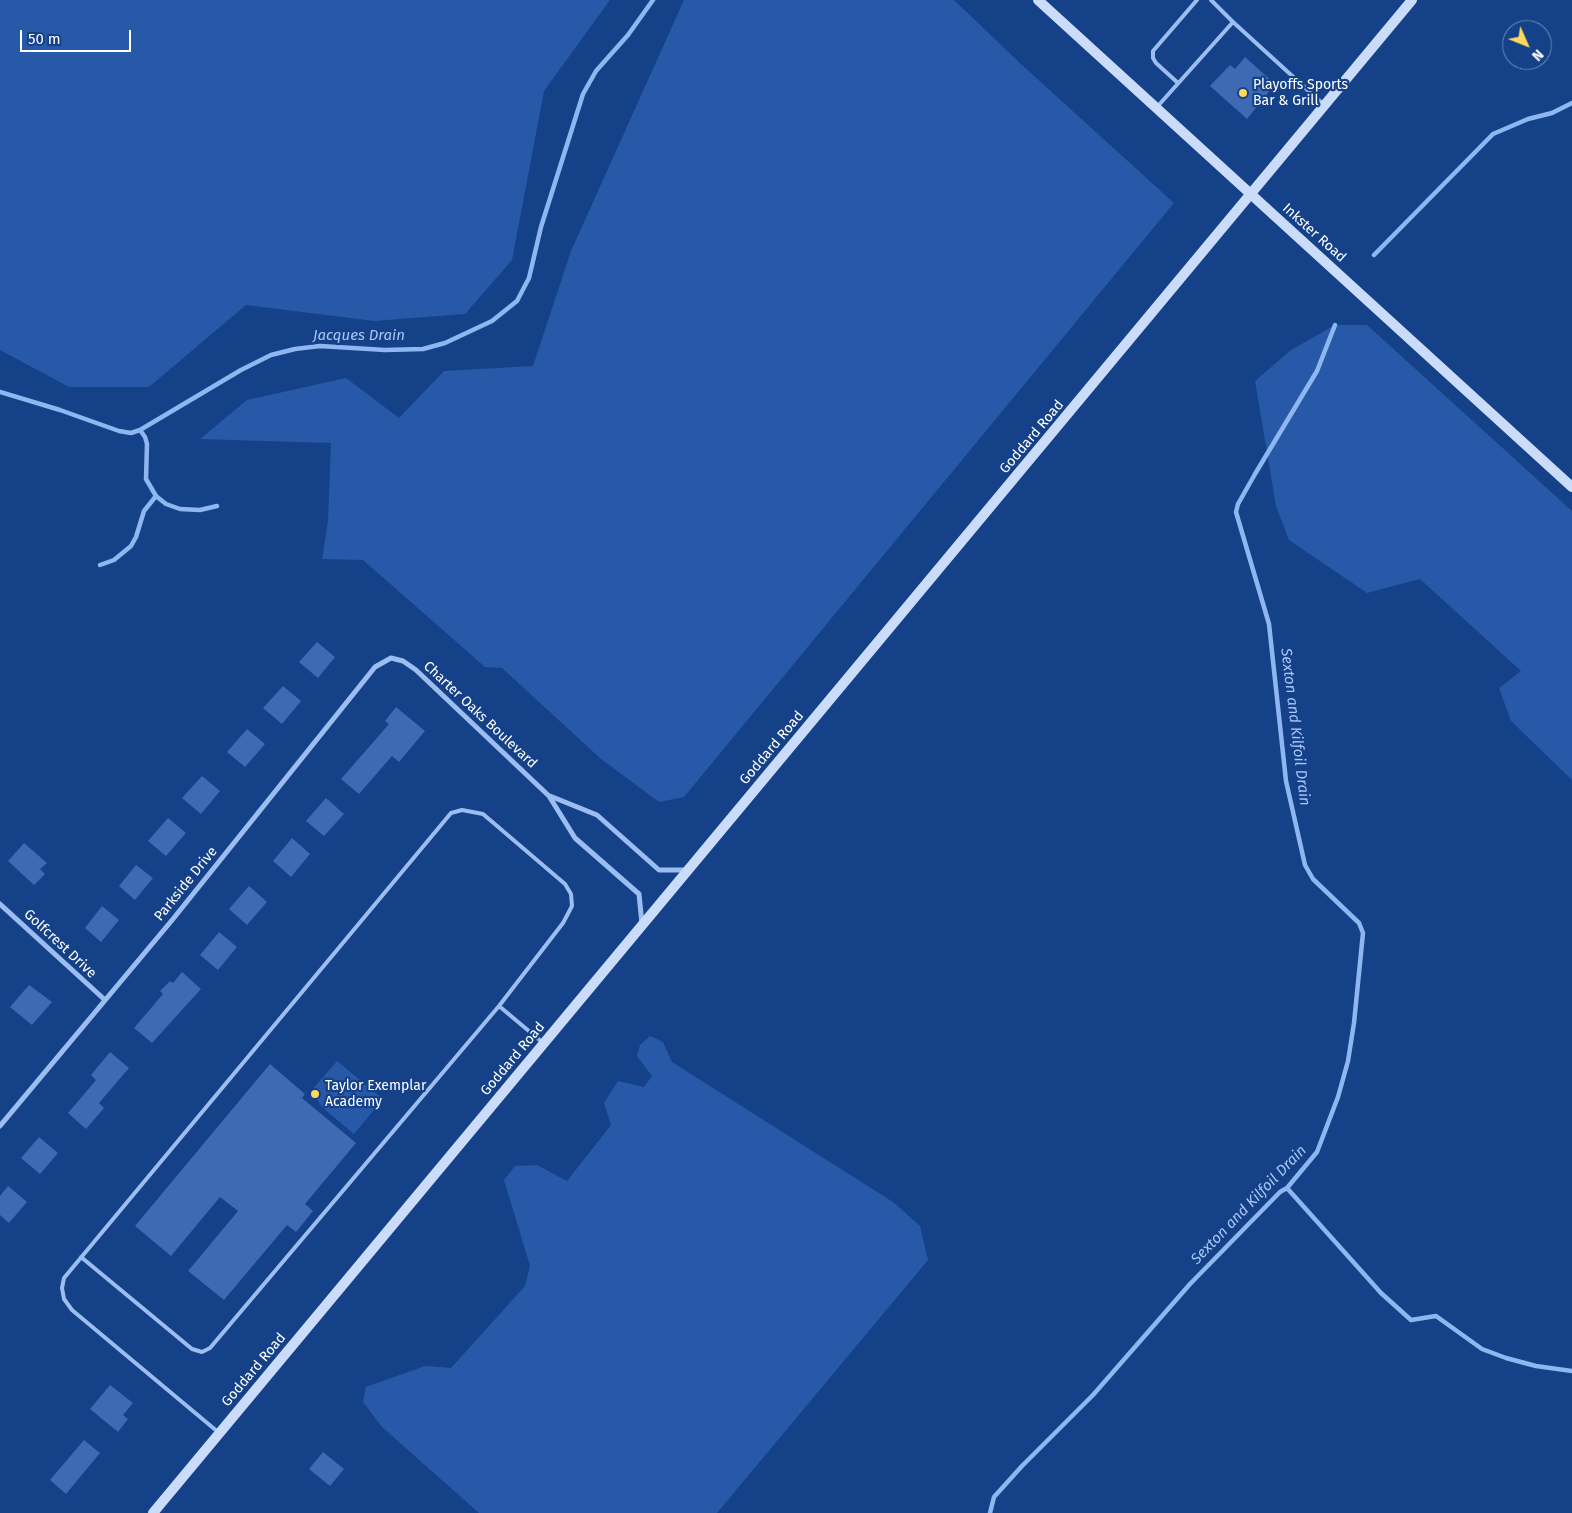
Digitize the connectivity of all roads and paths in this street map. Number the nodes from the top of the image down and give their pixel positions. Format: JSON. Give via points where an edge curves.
{"nodes":[{"id":1,"x":1038,"y":0,"type":"edge"},
{"id":2,"x":1197,"y":0,"type":"edge"},
{"id":3,"x":1211,"y":0,"type":"edge"},
{"id":4,"x":1412,"y":0,"type":"edge"},
{"id":5,"x":1233,"y":22,"type":"junction"},
{"id":6,"x":1178,"y":83,"type":"junction"},
{"id":7,"x":1325,"y":106,"type":"junction"},
{"id":8,"x":1156,"y":108,"type":"junction"},
{"id":9,"x":1251,"y":195,"type":"junction"},
{"id":10,"x":1572,"y":487,"type":"edge"},
{"id":11,"x":391,"y":658,"type":"joint"},
{"id":12,"x":549,"y":796,"type":"junction"},
{"id":13,"x":688,"y":870,"type":"junction"},
{"id":14,"x":0,"y":904,"type":"edge"},
{"id":15,"x":642,"y":926,"type":"junction"},
{"id":16,"x":105,"y":1000,"type":"junction"},
{"id":17,"x":499,"y":1006,"type":"junction"},
{"id":18,"x":544,"y":1044,"type":"junction"},
{"id":19,"x":0,"y":1126,"type":"edge"},
{"id":20,"x":81,"y":1257,"type":"junction"},
{"id":21,"x":220,"y":1434,"type":"junction"},
{"id":22,"x":154,"y":1513,"type":"edge"}],
"edges":[{"from":1,"to":8,"type":"main road","name":"Inkster Road"},
{"from":2,"to":6,"type":"lane","via":[[1153,51],[1156,63]]},
{"from":3,"to":5,"type":"lane"},
{"from":4,"to":7,"type":"main road","name":"Goddard Road"},
{"from":5,"to":6,"type":"lane"},
{"from":5,"to":7,"type":"lane"},
{"from":6,"to":8,"type":"lane"},
{"from":7,"to":9,"type":"main road","name":"Goddard Road"},
{"from":8,"to":9,"type":"main road","name":"Inkster Road"},
{"from":9,"to":10,"type":"main road","name":"Inkster Road"},
{"from":9,"to":13,"type":"main road","name":"Goddard Road"},
{"from":11,"to":12,"type":"street","name":"Charter Oaks Boulevard","via":[[416,670]]},
{"from":11,"to":16,"type":"street","name":"Parkside Drive","via":[[375,667]]},
{"from":12,"to":13,"type":"street","name":"Charter Oaks Boulevard","via":[[597,815],[659,870]]},
{"from":12,"to":15,"type":"street","name":"Charter Oaks Boulevard","via":[[575,838],[639,894]]},
{"from":13,"to":15,"type":"main road","name":"Goddard Road"},
{"from":14,"to":16,"type":"street","name":"Golfcrest Drive"},
{"from":15,"to":18,"type":"main road","name":"Goddard Road"},
{"from":16,"to":19,"type":"street","name":"Parkside Drive"},
{"from":17,"to":18,"type":"lane"},
{"from":17,"to":20,"type":"lane","via":[[210,1348],[202,1352],[192,1349]]},
{"from":17,"to":20,"type":"lane","via":[[563,923],[572,906],[571,894],[565,884],[483,814],[462,810],[451,814]]},
{"from":18,"to":21,"type":"main road","name":"Goddard Road"},
{"from":20,"to":21,"type":"lane","via":[[64,1278],[64,1300]]},
{"from":21,"to":22,"type":"main road","name":"Goddard Road"}]}
